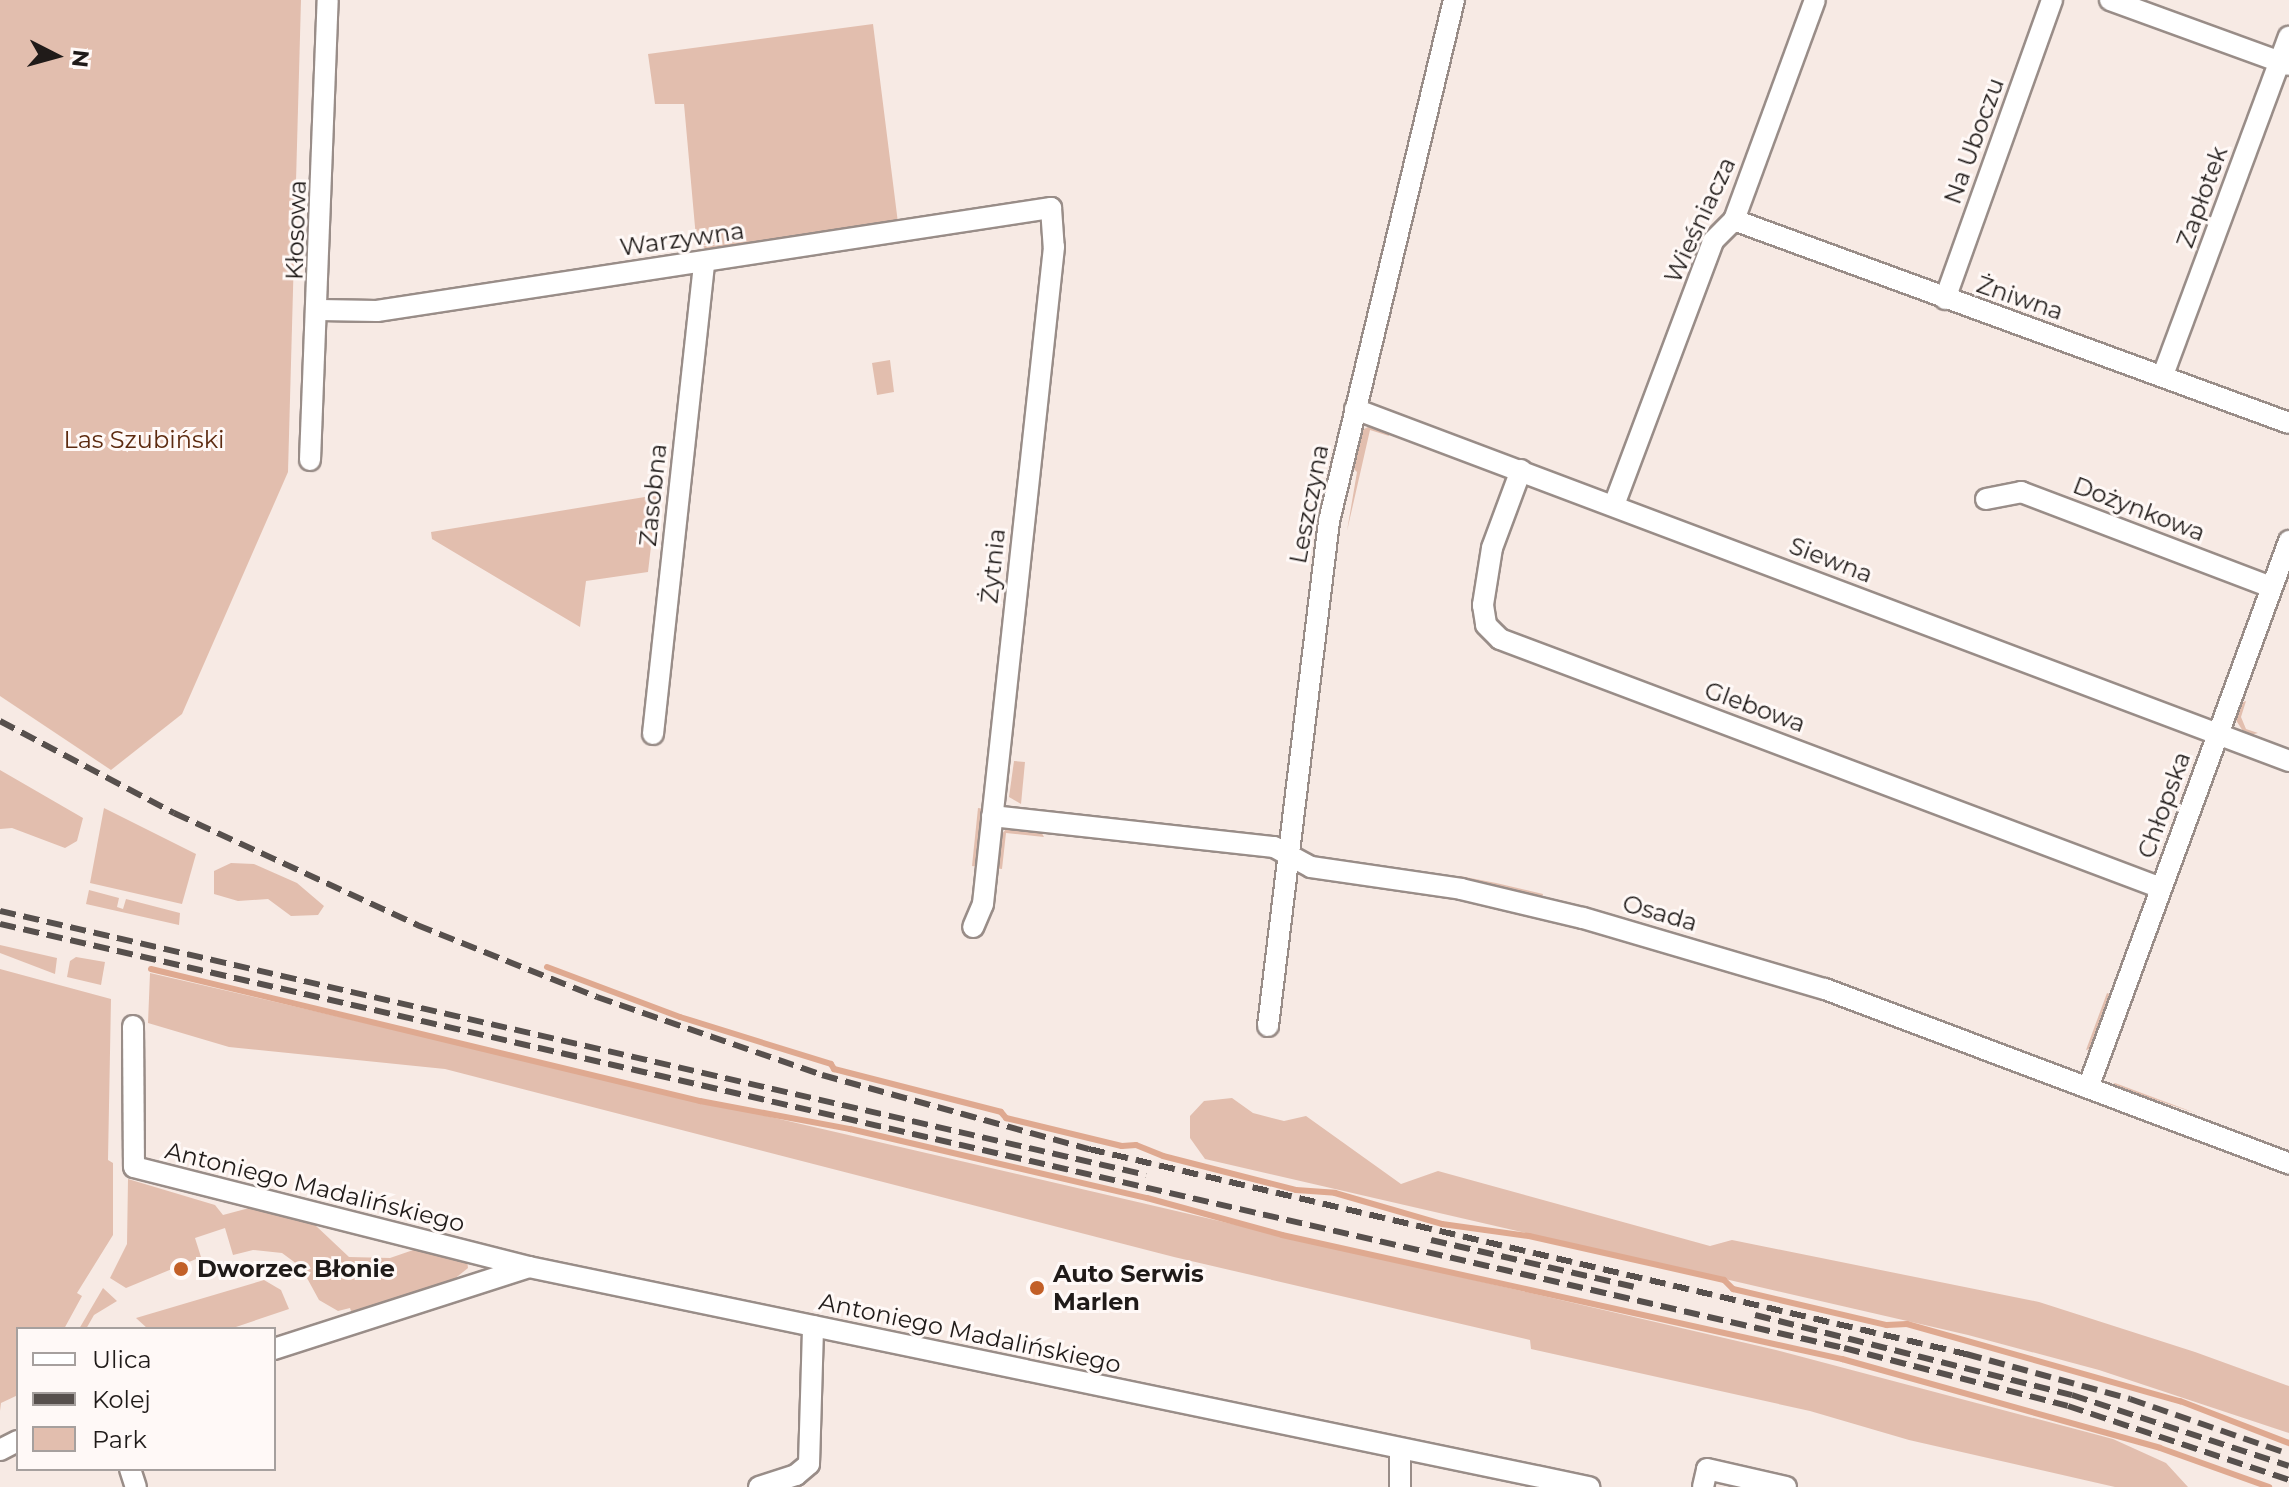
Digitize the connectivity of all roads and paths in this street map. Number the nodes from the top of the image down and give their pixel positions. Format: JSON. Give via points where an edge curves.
{"nodes":[{"id":1,"x":328,"y":0,"type":"edge"},
{"id":2,"x":1454,"y":0,"type":"edge"},
{"id":3,"x":1815,"y":0,"type":"edge"},
{"id":4,"x":2052,"y":0,"type":"edge"},
{"id":5,"x":2110,"y":0,"type":"edge"},
{"id":6,"x":2289,"y":37,"type":"edge"},
{"id":7,"x":2284,"y":64,"type":"edge"},
{"id":8,"x":1051,"y":208,"type":"joint"},
{"id":9,"x":1734,"y":220,"type":"junction"},
{"id":10,"x":704,"y":262,"type":"junction"},
{"id":11,"x":1945,"y":299,"type":"junction"},
{"id":12,"x":320,"y":310,"type":"junction"},
{"id":13,"x":2163,"y":375,"type":"junction"},
{"id":14,"x":1355,"y":409,"type":"junction"},
{"id":15,"x":2289,"y":423,"type":"edge"},
{"id":16,"x":310,"y":460,"type":"dead end"},
{"id":17,"x":1521,"y":470,"type":"junction"},
{"id":18,"x":1986,"y":499,"type":"dead end"},
{"id":19,"x":1614,"y":505,"type":"junction"},
{"id":20,"x":2289,"y":541,"type":"edge"},
{"id":21,"x":2271,"y":587,"type":"junction"},
{"id":22,"x":653,"y":734,"type":"dead end"},
{"id":23,"x":2218,"y":735,"type":"junction"},
{"id":24,"x":2289,"y":761,"type":"edge"},
{"id":25,"x":992,"y":816,"type":"junction"},
{"id":26,"x":1289,"y":854,"type":"junction"},
{"id":27,"x":2161,"y":888,"type":"junction"},
{"id":28,"x":973,"y":927,"type":"dead end"},
{"id":29,"x":133,"y":1026,"type":"dead end"},
{"id":30,"x":1268,"y":1026,"type":"dead end"},
{"id":31,"x":2088,"y":1088,"type":"junction"},
{"id":32,"x":2289,"y":1163,"type":"edge"},
{"id":33,"x":529,"y":1267,"type":"junction"},
{"id":34,"x":813,"y":1326,"type":"junction"},
{"id":35,"x":276,"y":1348,"type":"edge"},
{"id":36,"x":1400,"y":1449,"type":"junction"},
{"id":37,"x":1705,"y":1478,"type":"edge"},
{"id":38,"x":759,"y":1487,"type":"edge"},
{"id":39,"x":1400,"y":1487,"type":"edge"},
{"id":40,"x":1589,"y":1487,"type":"edge"},
{"id":41,"x":1786,"y":1487,"type":"edge"}],
"edges":[{"from":1,"to":12,"type":"street","name":"Kłosowa"},
{"from":2,"to":14,"type":"street","name":"Leszczyna"},
{"from":3,"to":9,"type":"street","name":"Wieśniacza"},
{"from":4,"to":11,"type":"street","name":"Na Uboczu"},
{"from":5,"to":7,"type":"street"},
{"from":6,"to":7,"type":"street","name":"Zapłotek"},
{"from":7,"to":13,"type":"street","name":"Zapłotek"},
{"from":8,"to":10,"type":"street","name":"Warzywna"},
{"from":8,"to":25,"type":"street","name":"Żytnia","via":[[1054,247]]},
{"from":9,"to":11,"type":"street","name":"Żniwna"},
{"from":9,"to":19,"type":"street","name":"Wieśniacza","via":[[1713,241]]},
{"from":10,"to":12,"type":"street","name":"Warzywna","via":[[377,311]]},
{"from":10,"to":22,"type":"street","name":"Zasobna"},
{"from":11,"to":13,"type":"street","name":"Żniwna"},
{"from":12,"to":16,"type":"street","name":"Kłosowa"},
{"from":13,"to":15,"type":"street","name":"Żniwna"},
{"from":14,"to":17,"type":"street","name":"Siewna"},
{"from":14,"to":26,"type":"street","name":"Leszczyna","via":[[1329,521]]},
{"from":17,"to":19,"type":"street","name":"Siewna"},
{"from":17,"to":27,"type":"street","name":"Glebowa","via":[[1492,548],[1483,605],[1486,625],[1500,639]]},
{"from":18,"to":21,"type":"street","name":"Dożynkowa","via":[[2021,492]]},
{"from":19,"to":23,"type":"street","name":"Siewna"},
{"from":20,"to":21,"type":"street","name":"Chłopska"},
{"from":21,"to":23,"type":"street","name":"Chłopska"},
{"from":23,"to":24,"type":"street","name":"Siewna"},
{"from":23,"to":27,"type":"street","name":"Chłopska"},
{"from":25,"to":26,"type":"street","name":"Osada","via":[[1269,846]]},
{"from":25,"to":28,"type":"street","name":"Żytnia","via":[[983,904]]},
{"from":26,"to":30,"type":"street","name":"Leszczyna"},
{"from":26,"to":31,"type":"street","name":"Osada","via":[[1311,867],[1472,891],[1652,937],[1825,989]]},
{"from":27,"to":31,"type":"street","name":"Chłopska"},
{"from":29,"to":33,"type":"street","name":"Antoniego Madalińskiego","via":[[134,1167]]},
{"from":31,"to":32,"type":"street","name":"Osada"},
{"from":33,"to":34,"type":"street","name":"Antoniego Madalińskiego"},
{"from":33,"to":35,"type":"street","name":"Antoniego Madalińskiego"},
{"from":34,"to":36,"type":"street","name":"Antoniego Madalińskiego"},
{"from":34,"to":38,"type":"street","via":[[809,1464],[796,1475]]},
{"from":36,"to":39,"type":"street"},
{"from":36,"to":40,"type":"street","name":"Antoniego Madalińskiego"},
{"from":37,"to":41,"type":"street"}]}
